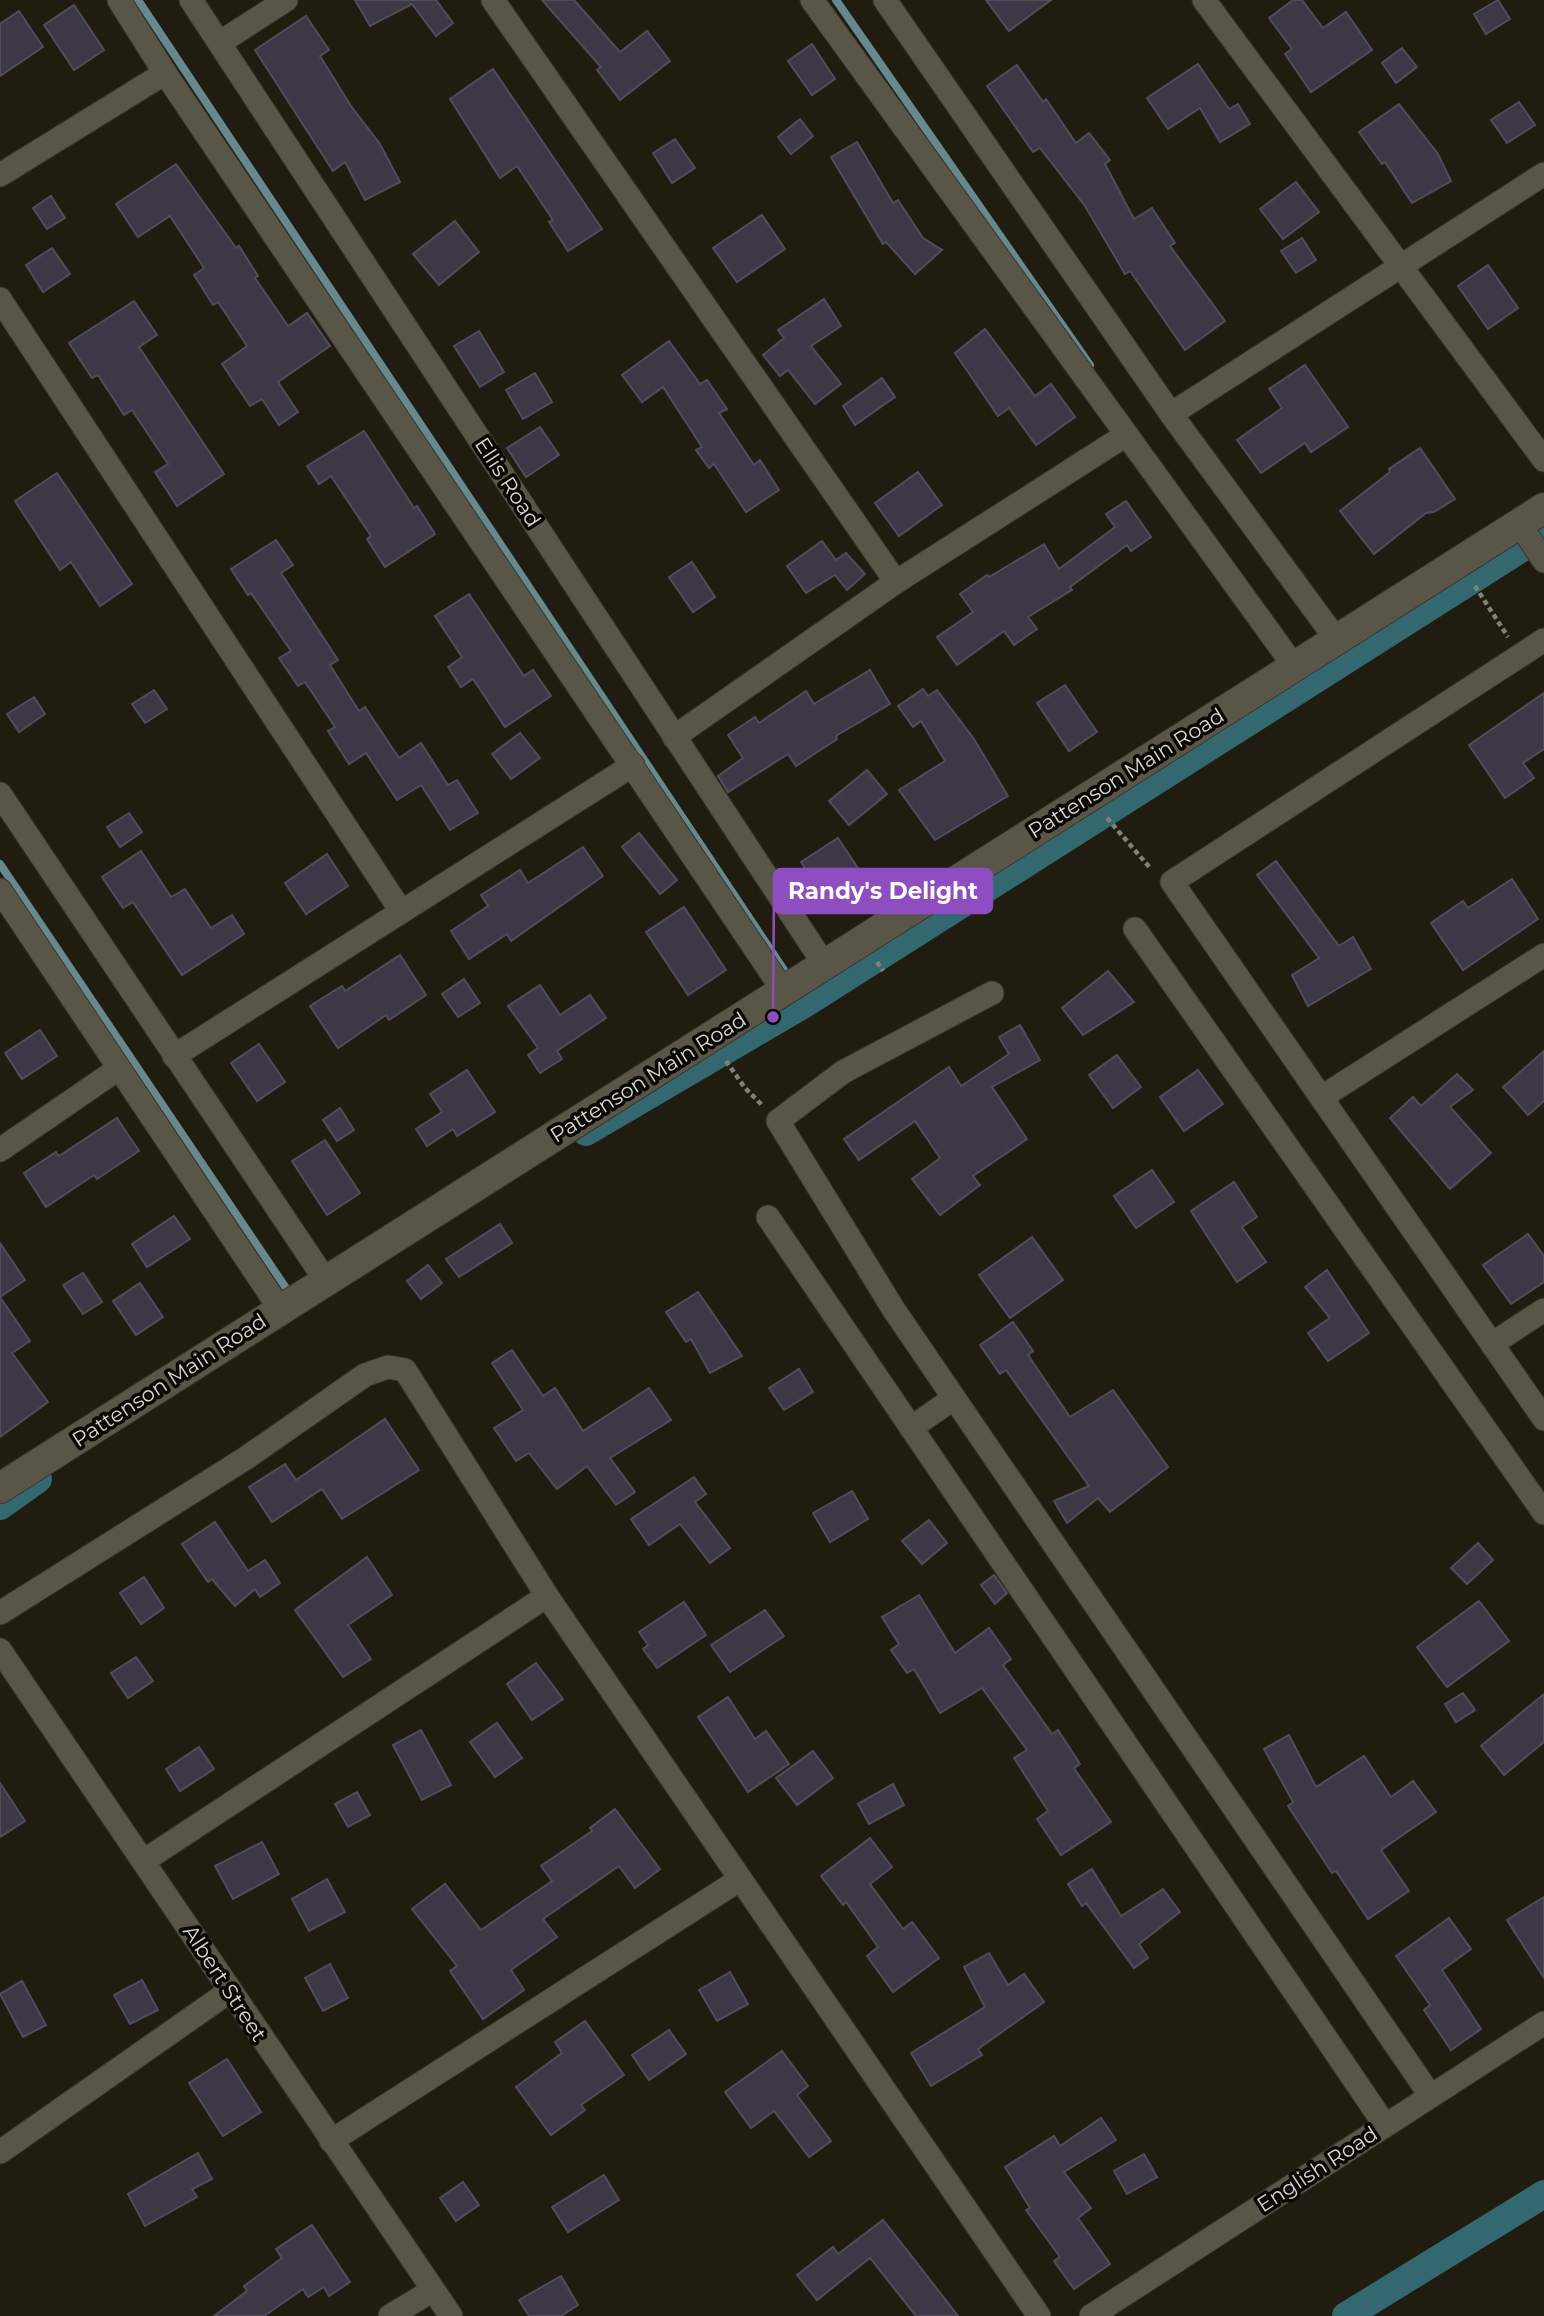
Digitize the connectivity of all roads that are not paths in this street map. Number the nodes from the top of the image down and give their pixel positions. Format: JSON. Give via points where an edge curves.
{"nodes":[{"id":1,"x":119,"y":0,"type":"edge"},
{"id":2,"x":191,"y":0,"type":"edge"},
{"id":3,"x":286,"y":0,"type":"edge"},
{"id":4,"x":493,"y":0,"type":"edge"},
{"id":5,"x":813,"y":0,"type":"edge"},
{"id":6,"x":885,"y":0,"type":"edge"},
{"id":7,"x":1204,"y":0,"type":"edge"},
{"id":8,"x":221,"y":42,"type":"junction"},
{"id":9,"x":164,"y":73,"type":"junction"},
{"id":10,"x":0,"y":174,"type":"edge"},
{"id":11,"x":1544,"y":174,"type":"edge"},
{"id":12,"x":1402,"y":268,"type":"junction"},
{"id":13,"x":0,"y":299,"type":"edge"},
{"id":14,"x":1171,"y":414,"type":"junction"},
{"id":15,"x":1126,"y":435,"type":"junction"},
{"id":16,"x":1544,"y":460,"type":"edge"},
{"id":17,"x":1544,"y":508,"type":"edge"},
{"id":18,"x":1523,"y":529,"type":"junction"},
{"id":19,"x":1544,"y":561,"type":"edge"},
{"id":20,"x":896,"y":582,"type":"junction"},
{"id":21,"x":1336,"y":639,"type":"junction"},
{"id":22,"x":1544,"y":640,"type":"edge"},
{"id":23,"x":1294,"y":666,"type":"junction"},
{"id":24,"x":674,"y":737,"type":"junction"},
{"id":25,"x":633,"y":765,"type":"junction"},
{"id":26,"x":0,"y":794,"type":"edge"},
{"id":27,"x":0,"y":890,"type":"edge"},
{"id":28,"x":401,"y":911,"type":"junction"},
{"id":29,"x":1135,"y":929,"type":"dead end"},
{"id":30,"x":1544,"y":955,"type":"edge"},
{"id":31,"x":824,"y":964,"type":"junction"},
{"id":32,"x":783,"y":990,"type":"junction"},
{"id":33,"x":992,"y":993,"type":"dead end"},
{"id":34,"x":174,"y":1056,"type":"junction"},
{"id":35,"x":118,"y":1069,"type":"junction"},
{"id":36,"x":1322,"y":1097,"type":"junction"},
{"id":37,"x":0,"y":1150,"type":"edge"},
{"id":38,"x":768,"y":1217,"type":"dead end"},
{"id":39,"x":318,"y":1287,"type":"junction"},
{"id":40,"x":281,"y":1308,"type":"junction"},
{"id":41,"x":1544,"y":1310,"type":"edge"},
{"id":42,"x":1492,"y":1344,"type":"junction"},
{"id":43,"x":954,"y":1398,"type":"junction"},
{"id":44,"x":1544,"y":1419,"type":"edge"},
{"id":45,"x":911,"y":1428,"type":"junction"},
{"id":46,"x":0,"y":1488,"type":"edge"},
{"id":47,"x":1544,"y":1513,"type":"edge"},
{"id":48,"x":547,"y":1596,"type":"junction"},
{"id":49,"x":0,"y":1613,"type":"edge"},
{"id":50,"x":0,"y":1650,"type":"edge"},
{"id":51,"x":145,"y":1860,"type":"junction"},
{"id":52,"x":739,"y":1880,"type":"junction"},
{"id":53,"x":230,"y":1991,"type":"junction"},
{"id":54,"x":1544,"y":2023,"type":"edge"},
{"id":55,"x":1430,"y":2095,"type":"junction"},
{"id":56,"x":1385,"y":2125,"type":"junction"},
{"id":57,"x":331,"y":2141,"type":"junction"},
{"id":58,"x":0,"y":2152,"type":"edge"},
{"id":59,"x":433,"y":2290,"type":"junction"},
{"id":60,"x":390,"y":2316,"type":"edge"},
{"id":61,"x":451,"y":2316,"type":"edge"},
{"id":62,"x":1039,"y":2316,"type":"edge"},
{"id":63,"x":1091,"y":2316,"type":"edge"}],
"edges":[{"from":1,"to":9,"type":"street"},
{"from":2,"to":8,"type":"street","name":"Ellis Road"},
{"from":3,"to":8,"type":"street"},
{"from":4,"to":20,"type":"street"},
{"from":5,"to":15,"type":"street"},
{"from":6,"to":14,"type":"street"},
{"from":7,"to":12,"type":"street"},
{"from":8,"to":24,"type":"street","name":"Ellis Road"},
{"from":9,"to":10,"type":"street"},
{"from":9,"to":25,"type":"street"},
{"from":11,"to":12,"type":"street"},
{"from":12,"to":14,"type":"street"},
{"from":12,"to":16,"type":"street"},
{"from":13,"to":28,"type":"street"},
{"from":14,"to":21,"type":"street"},
{"from":15,"to":20,"type":"street"},
{"from":15,"to":23,"type":"street"},
{"from":17,"to":18,"type":"street","name":"Pattenson Main Road"},
{"from":18,"to":19,"type":"street"},
{"from":18,"to":21,"type":"street","name":"Pattenson Main Road"},
{"from":20,"to":24,"type":"street"},
{"from":21,"to":23,"type":"street","name":"Pattenson Main Road"},
{"from":22,"to":36,"type":"street","via":[[1172,882]]},
{"from":23,"to":31,"type":"street","name":"Pattenson Main Road"},
{"from":24,"to":31,"type":"street","name":"Ellis Road"},
{"from":25,"to":28,"type":"street"},
{"from":25,"to":32,"type":"street"},
{"from":26,"to":34,"type":"street"},
{"from":27,"to":35,"type":"street"},
{"from":28,"to":34,"type":"street"},
{"from":29,"to":47,"type":"street"},
{"from":30,"to":36,"type":"street"},
{"from":31,"to":32,"type":"street","name":"Pattenson Main Road"},
{"from":32,"to":39,"type":"street","name":"Pattenson Main Road"},
{"from":33,"to":43,"type":"street","via":[[843,1072],[778,1121]]},
{"from":34,"to":39,"type":"street"},
{"from":35,"to":37,"type":"street"},
{"from":35,"to":40,"type":"street"},
{"from":36,"to":42,"type":"street"},
{"from":38,"to":45,"type":"street"},
{"from":39,"to":40,"type":"street","name":"Pattenson Main Road"},
{"from":40,"to":46,"type":"street","name":"Pattenson Main Road"},
{"from":41,"to":42,"type":"street"},
{"from":42,"to":44,"type":"street"},
{"from":43,"to":45,"type":"street"},
{"from":43,"to":55,"type":"street"},
{"from":45,"to":56,"type":"street"},
{"from":48,"to":49,"type":"street","via":[[405,1370],[388,1367],[365,1375],[246,1458]]},
{"from":48,"to":51,"type":"street"},
{"from":48,"to":52,"type":"street"},
{"from":50,"to":51,"type":"street","name":"Albert Street"},
{"from":51,"to":53,"type":"street","name":"Albert Street"},
{"from":52,"to":57,"type":"street"},
{"from":52,"to":62,"type":"street"},
{"from":53,"to":57,"type":"street","name":"Albert Street"},
{"from":53,"to":58,"type":"street"},
{"from":54,"to":55,"type":"street","name":"English Road"},
{"from":55,"to":56,"type":"street","name":"English Road"},
{"from":56,"to":63,"type":"street","name":"English Road"},
{"from":57,"to":59,"type":"street","name":"Albert Street"},
{"from":59,"to":60,"type":"street"},
{"from":59,"to":61,"type":"street","name":"Albert Street"}]}
